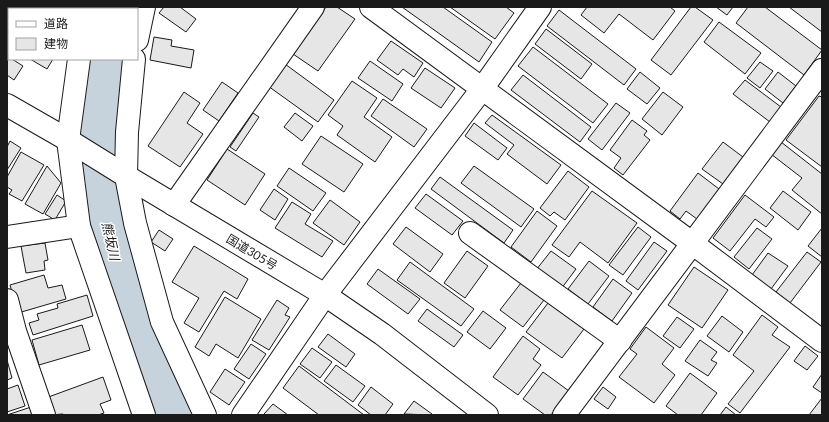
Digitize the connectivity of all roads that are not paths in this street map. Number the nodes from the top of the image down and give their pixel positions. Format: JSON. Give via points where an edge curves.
{"nodes":[{"id":1,"x":144,"y":7,"type":"edge"},
{"id":2,"x":313,"y":7,"type":"edge"},
{"id":3,"x":371,"y":7,"type":"edge"},
{"id":4,"x":540,"y":7,"type":"edge"},
{"id":5,"x":138,"y":35,"type":"edge"},
{"id":6,"x":78,"y":60,"type":"edge"},
{"id":7,"x":134,"y":60,"type":"edge"},
{"id":8,"x":822,"y":70,"type":"edge"},
{"id":9,"x":482,"y":89,"type":"junction"},
{"id":10,"x":7,"y":105,"type":"edge"},
{"id":11,"x":73,"y":143,"type":"junction"},
{"id":12,"x":120,"y":172,"type":"junction"},
{"id":13,"x":174,"y":205,"type":"junction"},
{"id":14,"x":79,"y":226,"type":"junction"},
{"id":15,"x":470,"y":233,"type":"dead end"},
{"id":16,"x":7,"y":237,"type":"edge"},
{"id":17,"x":692,"y":243,"type":"junction"},
{"id":18,"x":325,"y":295,"type":"junction"},
{"id":19,"x":7,"y":300,"type":"edge"},
{"id":20,"x":620,"y":341,"type":"junction"},
{"id":21,"x":822,"y":341,"type":"edge"},
{"id":22,"x":44,"y":415,"type":"edge"},
{"id":23,"x":144,"y":415,"type":"edge"},
{"id":24,"x":205,"y":415,"type":"edge"},
{"id":25,"x":243,"y":415,"type":"edge"},
{"id":26,"x":487,"y":415,"type":"edge"},
{"id":27,"x":564,"y":415,"type":"edge"}],
"edges":[{"from":1,"to":5,"type":"main road"},
{"from":2,"to":13,"type":"main road"},
{"from":3,"to":9,"type":"main road"},
{"from":4,"to":9,"type":"main road"},
{"from":6,"to":11,"type":"main road"},
{"from":7,"to":12,"type":"main road","via":[[127,132]]},
{"from":8,"to":17,"type":"main road"},
{"from":9,"to":17,"type":"main road"},
{"from":9,"to":18,"type":"main road"},
{"from":10,"to":11,"type":"main road","name":"国道305号"},
{"from":11,"to":12,"type":"main road","name":"国道305号"},
{"from":11,"to":14,"type":"main road"},
{"from":12,"to":13,"type":"main road","name":"国道305号"},
{"from":12,"to":24,"type":"main road","via":[[162,322]]},
{"from":13,"to":18,"type":"main road","name":"国道305号"},
{"from":14,"to":16,"type":"main road"},
{"from":14,"to":23,"type":"main road"},
{"from":15,"to":20,"type":"main road"},
{"from":17,"to":20,"type":"main road"},
{"from":17,"to":21,"type":"main road"},
{"from":18,"to":25,"type":"main road"},
{"from":18,"to":26,"type":"main road","name":"国道305号","via":[[382,334]]},
{"from":19,"to":22,"type":"main road"},
{"from":20,"to":27,"type":"main road"}]}
